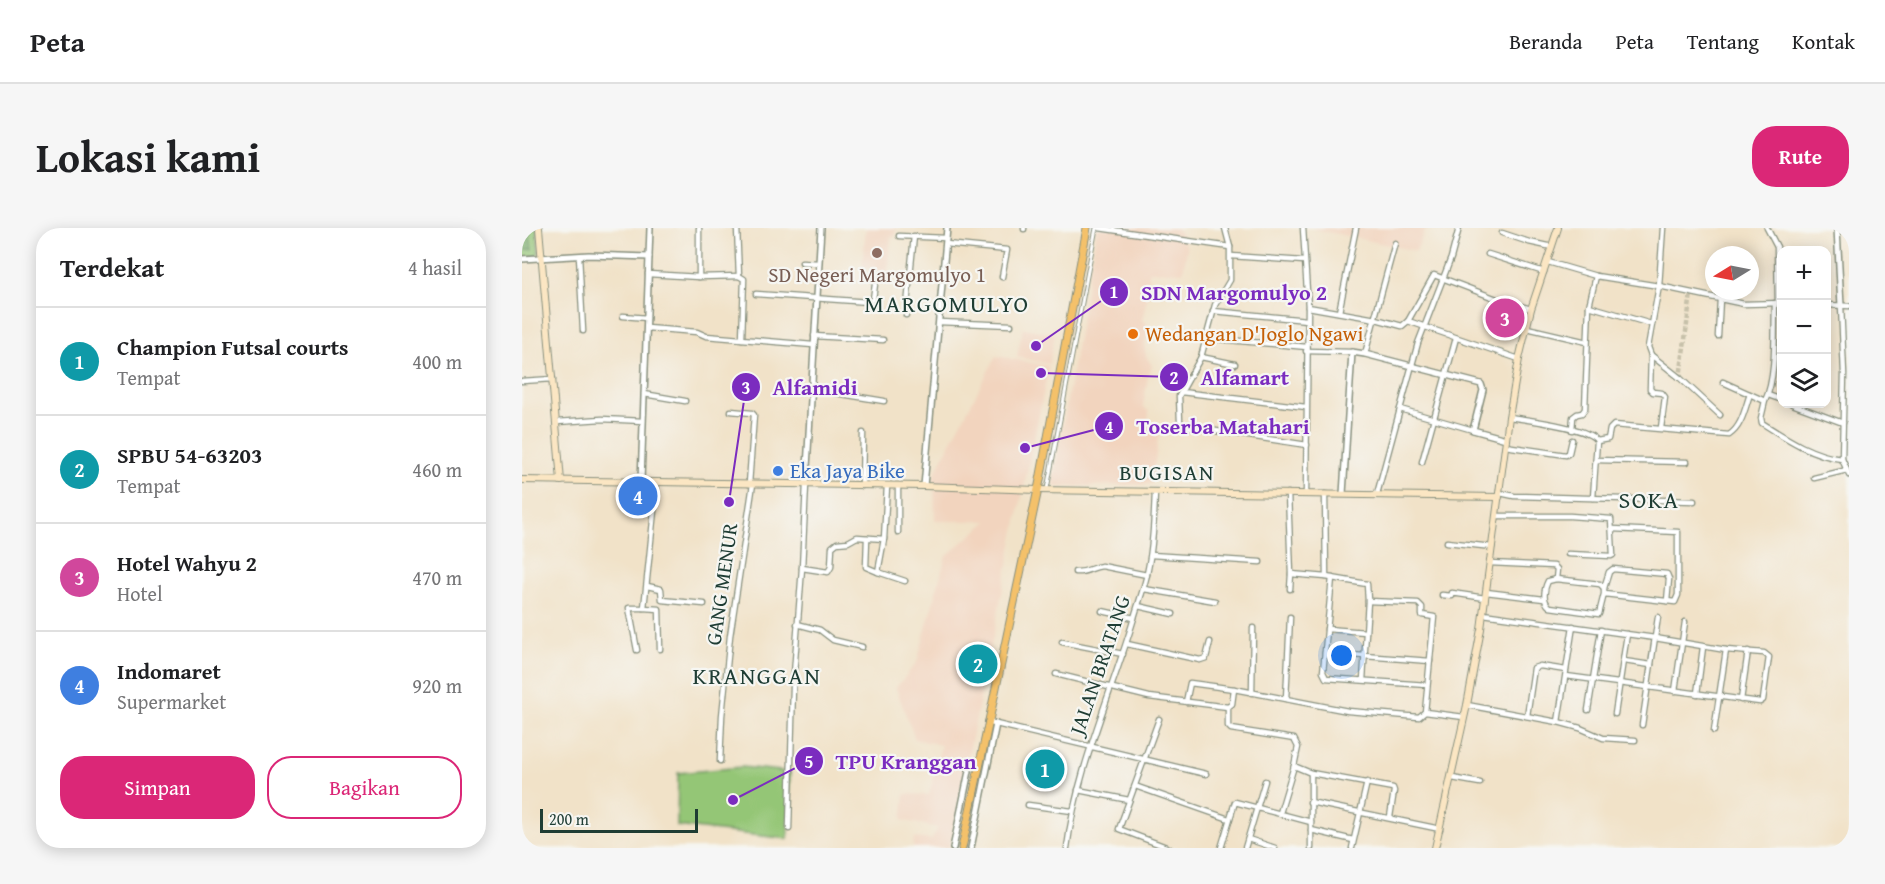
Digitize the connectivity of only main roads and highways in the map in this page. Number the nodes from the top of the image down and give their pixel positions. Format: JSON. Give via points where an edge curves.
{"nodes":[{"id":1,"x":539,"y":228,"type":"edge"},
{"id":2,"x":1087,"y":228,"type":"edge"},
{"id":3,"x":1558,"y":228,"type":"edge"},
{"id":4,"x":522,"y":480,"type":"edge"},
{"id":5,"x":561,"y":481,"type":"junction"},
{"id":6,"x":1038,"y":490,"type":"junction"},
{"id":7,"x":1499,"y":495,"type":"junction"},
{"id":8,"x":1021,"y":528,"type":"dead end"},
{"id":9,"x":1029,"y":532,"type":"junction"},
{"id":10,"x":1037,"y":537,"type":"dead end"},
{"id":11,"x":1009,"y":582,"type":"dead end"},
{"id":12,"x":1017,"y":584,"type":"junction"},
{"id":13,"x":1008,"y":628,"type":"junction"},
{"id":14,"x":1017,"y":630,"type":"dead end"},
{"id":15,"x":1013,"y":645,"type":"dead end"},
{"id":16,"x":1004,"y":646,"type":"junction"},
{"id":17,"x":994,"y":649,"type":"dead end"},
{"id":18,"x":987,"y":685,"type":"dead end"},
{"id":19,"x":995,"y":687,"type":"junction"},
{"id":20,"x":981,"y":758,"type":"junction"},
{"id":21,"x":989,"y":760,"type":"road end"},
{"id":22,"x":962,"y":848,"type":"edge"},
{"id":23,"x":1435,"y":848,"type":"edge"}],
"edges":[{"from":1,"to":5,"type":"main road"},
{"from":2,"to":6,"type":"main road"},
{"from":3,"to":7,"type":"main road","via":[[1519,358]]},
{"from":4,"to":5,"type":"main road"},
{"from":5,"to":6,"type":"main road"},
{"from":6,"to":7,"type":"main road"},
{"from":6,"to":9,"type":"main road"},
{"from":7,"to":23,"type":"main road","via":[[1467,705]]},
{"from":8,"to":9,"type":"main road"},
{"from":9,"to":10,"type":"main road"},
{"from":9,"to":12,"type":"main road"},
{"from":11,"to":12,"type":"main road"},
{"from":12,"to":13,"type":"main road"},
{"from":13,"to":14,"type":"main road"},
{"from":13,"to":16,"type":"main road"},
{"from":15,"to":16,"type":"main road"},
{"from":16,"to":17,"type":"main road"},
{"from":16,"to":19,"type":"main road"},
{"from":18,"to":19,"type":"main road"},
{"from":19,"to":20,"type":"main road"},
{"from":20,"to":21,"type":"main road"},
{"from":20,"to":22,"type":"main road"}]}
